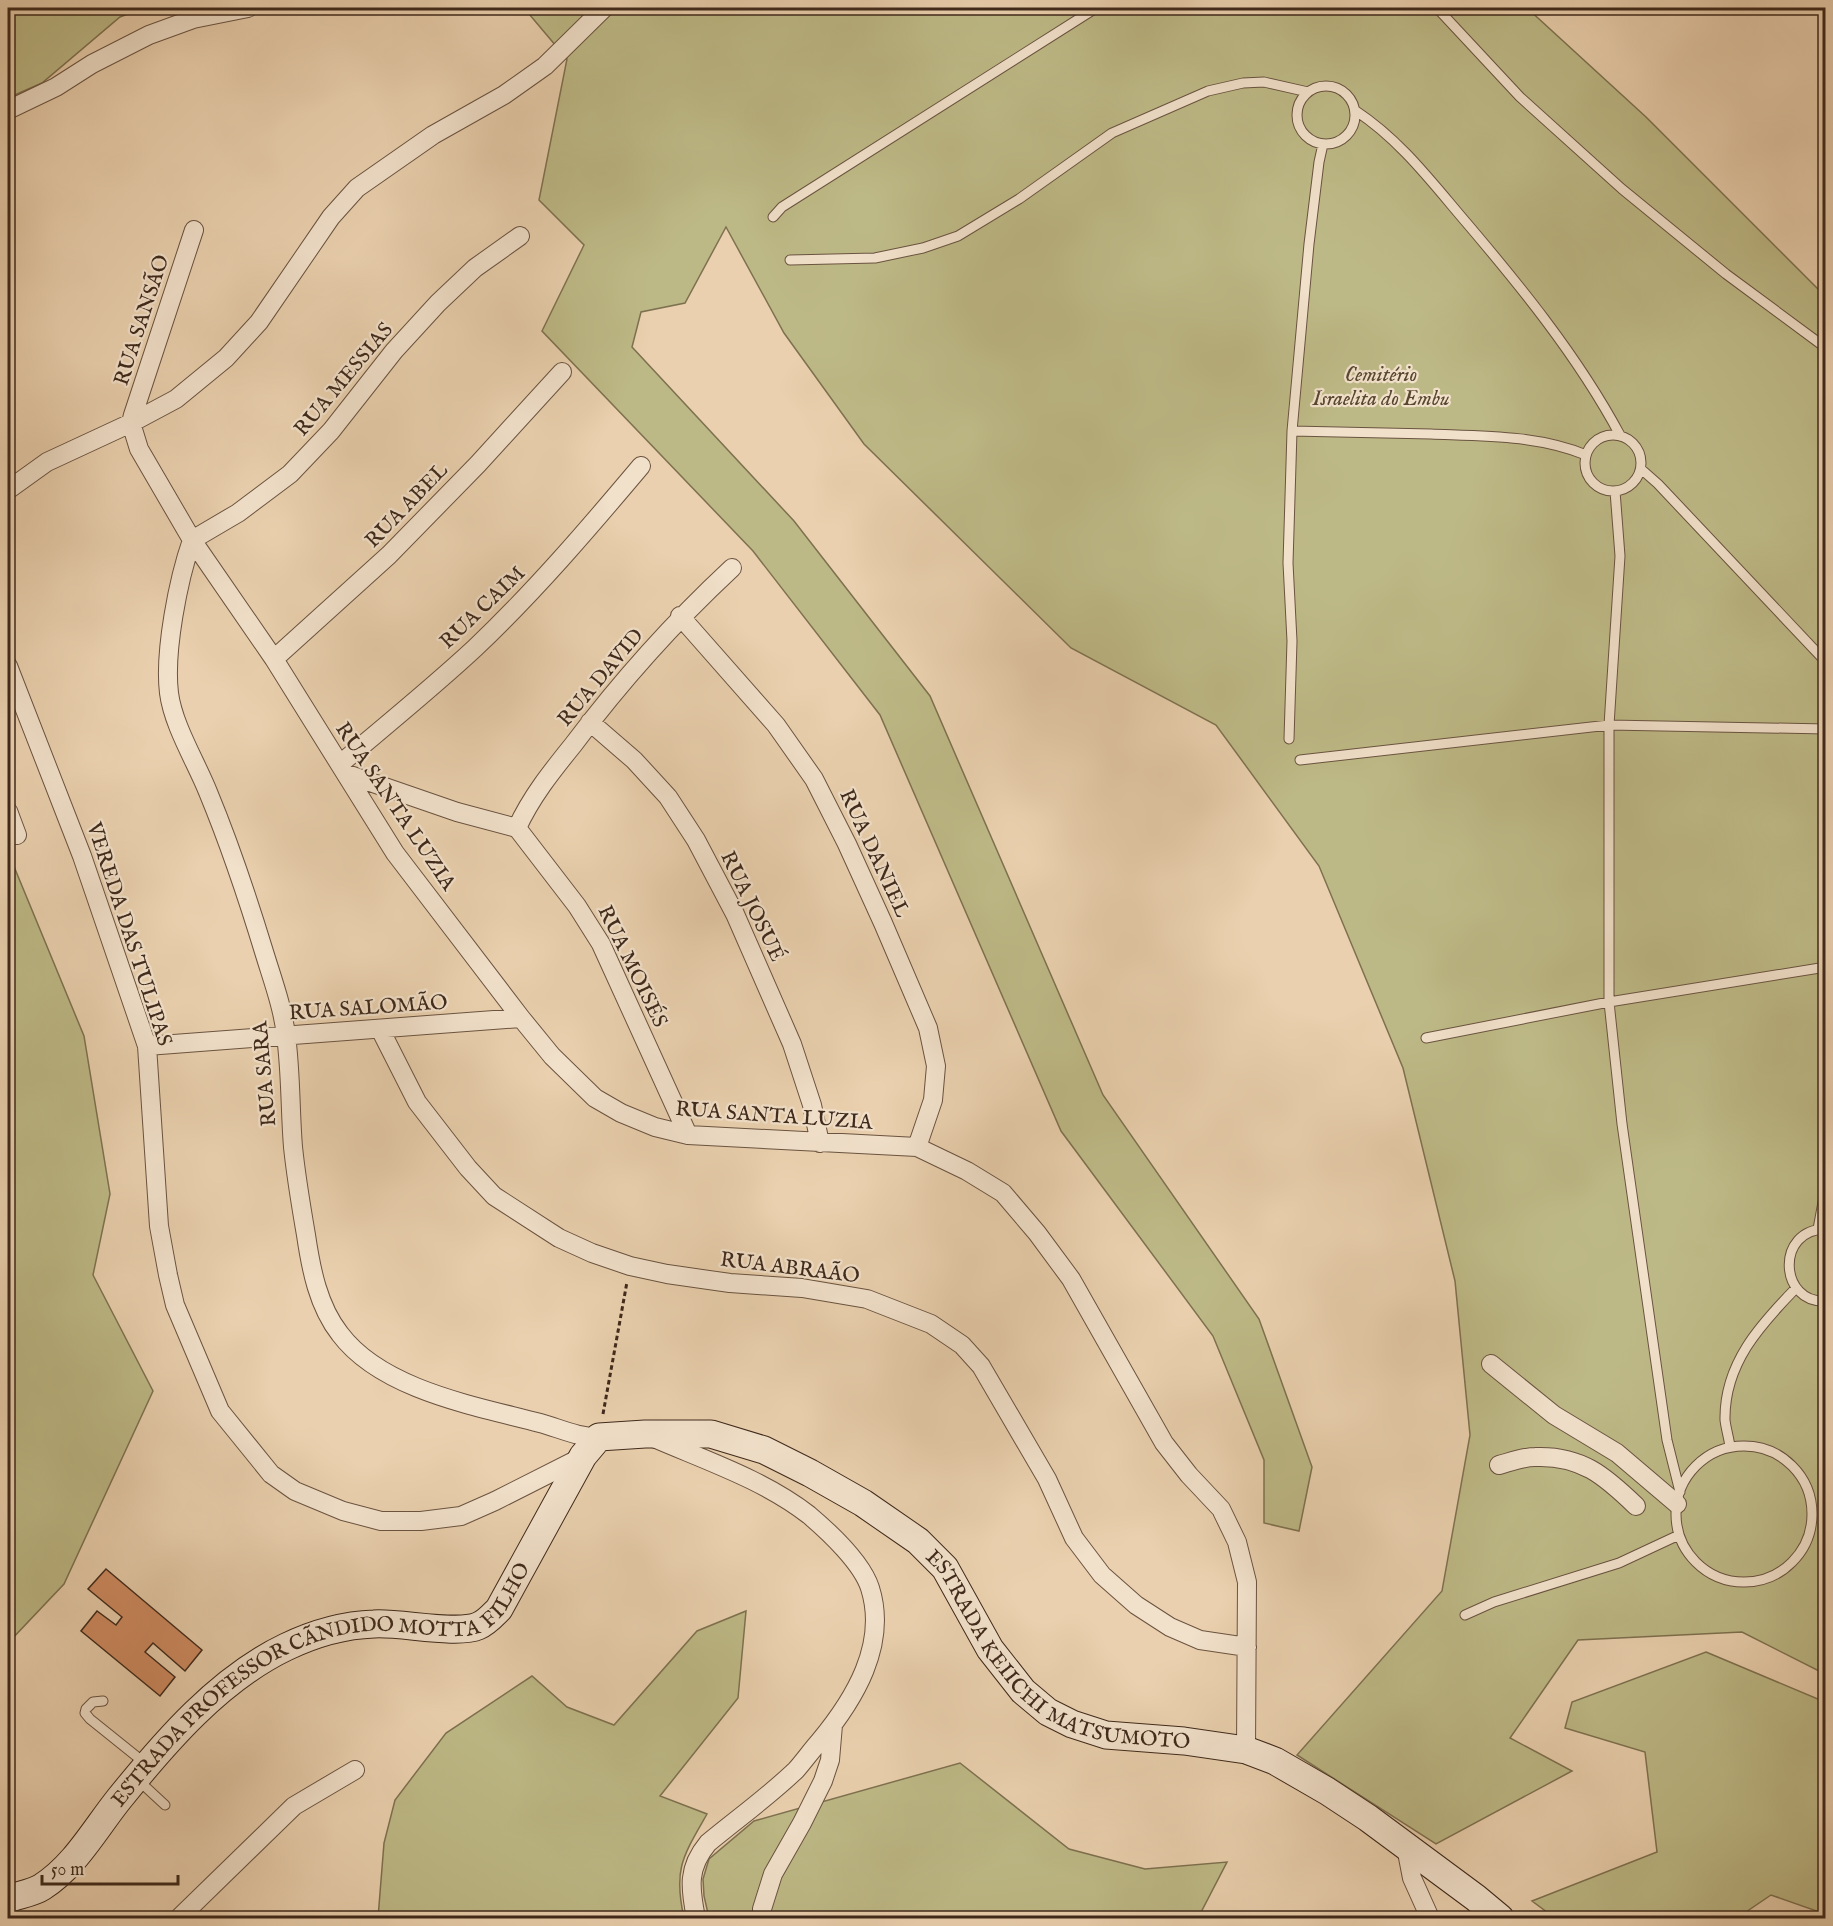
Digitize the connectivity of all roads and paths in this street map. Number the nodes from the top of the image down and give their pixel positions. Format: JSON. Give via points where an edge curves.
{"nodes":[{"id":1,"x":248,"y":8,"type":"edge"},
{"id":2,"x":604,"y":8,"type":"edge"},
{"id":3,"x":1096,"y":8,"type":"edge"},
{"id":4,"x":1437,"y":8,"type":"edge"},
{"id":5,"x":1308,"y":92,"type":"junction"},
{"id":6,"x":8,"y":110,"type":"edge"},
{"id":7,"x":1356,"y":111,"type":"junction"},
{"id":8,"x":1323,"y":144,"type":"junction"},
{"id":9,"x":773,"y":217,"type":"dead end"},
{"id":10,"x":194,"y":230,"type":"dead end"},
{"id":11,"x":520,"y":236,"type":"dead end"},
{"id":12,"x":790,"y":260,"type":"dead end"},
{"id":13,"x":1826,"y":348,"type":"edge"},
{"id":14,"x":562,"y":372,"type":"dead end"},
{"id":15,"x":131,"y":423,"type":"junction"},
{"id":16,"x":1292,"y":431,"type":"junction"},
{"id":17,"x":1620,"y":435,"type":"junction"},
{"id":18,"x":1586,"y":455,"type":"junction"},
{"id":19,"x":641,"y":466,"type":"dead end"},
{"id":20,"x":1641,"y":469,"type":"junction"},
{"id":21,"x":8,"y":490,"type":"edge"},
{"id":22,"x":1615,"y":491,"type":"junction"},
{"id":23,"x":192,"y":540,"type":"junction"},
{"id":24,"x":732,"y":568,"type":"dead end"},
{"id":25,"x":681,"y":616,"type":"junction"},
{"id":26,"x":274,"y":659,"type":"junction"},
{"id":27,"x":1826,"y":662,"type":"edge"},
{"id":28,"x":8,"y":666,"type":"edge"},
{"id":29,"x":590,"y":722,"type":"junction"},
{"id":30,"x":1609,"y":725,"type":"junction"},
{"id":31,"x":1826,"y":729,"type":"edge"},
{"id":32,"x":1289,"y":739,"type":"dead end"},
{"id":33,"x":1300,"y":759,"type":"dead end"},
{"id":34,"x":343,"y":769,"type":"junction"},
{"id":35,"x":8,"y":811,"type":"edge"},
{"id":36,"x":517,"y":828,"type":"junction"},
{"id":37,"x":16,"y":835,"type":"dead end"},
{"id":38,"x":1826,"y":967,"type":"edge"},
{"id":39,"x":1609,"y":1002,"type":"junction"},
{"id":40,"x":521,"y":1018,"type":"junction"},
{"id":41,"x":380,"y":1029,"type":"junction"},
{"id":42,"x":286,"y":1036,"type":"junction"},
{"id":43,"x":1426,"y":1038,"type":"dead end"},
{"id":44,"x":147,"y":1046,"type":"junction"},
{"id":45,"x":688,"y":1135,"type":"junction"},
{"id":46,"x":820,"y":1143,"type":"junction"},
{"id":47,"x":917,"y":1147,"type":"junction"},
{"id":48,"x":1826,"y":1186,"type":"edge"},
{"id":49,"x":1822,"y":1229,"type":"edge"},
{"id":50,"x":630,"y":1266,"type":"junction"},
{"id":51,"x":1796,"y":1288,"type":"junction"},
{"id":52,"x":1826,"y":1301,"type":"edge"},
{"id":53,"x":1491,"y":1364,"type":"dead end"},
{"id":54,"x":645,"y":1434,"type":"junction"},
{"id":55,"x":591,"y":1446,"type":"junction"},
{"id":56,"x":1730,"y":1447,"type":"junction"},
{"id":57,"x":1499,"y":1465,"type":"dead end"},
{"id":58,"x":1679,"y":1498,"type":"junction"},
{"id":59,"x":1636,"y":1506,"type":"dead end"},
{"id":60,"x":1679,"y":1535,"type":"junction"},
{"id":61,"x":1465,"y":1615,"type":"dead end"},
{"id":62,"x":1247,"y":1647,"type":"junction"},
{"id":63,"x":103,"y":1701,"type":"dead end"},
{"id":64,"x":833,"y":1725,"type":"junction"},
{"id":65,"x":1246,"y":1750,"type":"junction"},
{"id":66,"x":355,"y":1770,"type":"dead end"},
{"id":67,"x":142,"y":1772,"type":"junction"},
{"id":68,"x":165,"y":1805,"type":"dead end"},
{"id":69,"x":1406,"y":1847,"type":"junction"},
{"id":70,"x":8,"y":1899,"type":"edge"},
{"id":71,"x":762,"y":1909,"type":"dead end"},
{"id":72,"x":178,"y":1918,"type":"edge"},
{"id":73,"x":696,"y":1918,"type":"edge"},
{"id":74,"x":1430,"y":1918,"type":"edge"},
{"id":75,"x":1500,"y":1918,"type":"edge"}],
"edges":[{"from":1,"to":6,"type":"street","via":[[193,19],[149,35]]},
{"from":2,"to":15,"type":"street","via":[[545,66],[504,95],[433,135],[357,188],[331,217],[259,322],[226,358],[176,399]]},
{"from":3,"to":9,"type":"lane","via":[[782,207]]},
{"from":4,"to":13,"type":"lane","via":[[1520,97],[1598,169],[1726,274]]},
{"from":5,"to":7,"type":"lane","via":[[1324,85],[1342,89]]},
{"from":5,"to":8,"type":"lane","via":[[1301,99],[1297,118],[1306,136]]},
{"from":5,"to":12,"type":"lane","via":[[1264,82],[1208,91],[1112,133],[1019,199],[958,236],[875,258]]},
{"from":7,"to":8,"type":"lane","via":[[1351,131],[1334,143]]},
{"from":7,"to":17,"type":"lane","via":[[1403,150],[1483,241],[1567,350]]},
{"from":8,"to":16,"type":"lane","via":[[1310,234]]},
{"from":10,"to":15,"type":"street","name":"RUA SANSÃO"},
{"from":11,"to":23,"type":"street","name":"RUA MESSIAS","via":[[475,268],[438,303],[290,474],[238,513]]},
{"from":14,"to":26,"type":"street","name":"RUA ABEL","via":[[389,555]]},
{"from":15,"to":21,"type":"street","via":[[47,462]]},
{"from":15,"to":23,"type":"street","via":[[139,449]]},
{"from":16,"to":18,"type":"lane","via":[[1481,436],[1542,442]]},
{"from":16,"to":32,"type":"lane"},
{"from":17,"to":18,"type":"lane","via":[[1603,436]]},
{"from":17,"to":20,"type":"lane","via":[[1640,452]]},
{"from":18,"to":22,"type":"lane","via":[[1591,481]]},
{"from":19,"to":34,"type":"street","name":"RUA CAIM","via":[[570,551],[506,617]]},
{"from":20,"to":22,"type":"lane","via":[[1632,484]]},
{"from":20,"to":27,"type":"lane"},
{"from":22,"to":30,"type":"lane","via":[[1620,556]]},
{"from":23,"to":26,"type":"street","name":"RUA SANTA LUZIA"},
{"from":23,"to":42,"type":"street","name":"RUA SARA","via":[[178,592],[168,663],[169,695],[240,873]]},
{"from":24,"to":25,"type":"street","name":"RUA DAVID"},
{"from":25,"to":29,"type":"street","name":"RUA DAVID"},
{"from":25,"to":47,"type":"street","name":"RUA DANIEL","via":[[776,725],[814,779],[892,943],[928,1028],[936,1066],[933,1100]]},
{"from":26,"to":34,"type":"street","name":"RUA SANTA LUZIA"},
{"from":28,"to":44,"type":"street","name":"VEREDA DAS TULIPAS","via":[[82,856]]},
{"from":29,"to":36,"type":"street","name":"RUA DAVID","via":[[527,806]]},
{"from":29,"to":46,"type":"street","name":"RUA JOSUÉ","via":[[634,760],[668,797],[696,840],[735,914],[792,1044]]},
{"from":30,"to":31,"type":"lane"},
{"from":30,"to":33,"type":"lane"},
{"from":30,"to":39,"type":"lane"},
{"from":34,"to":36,"type":"street","via":[[457,812]]},
{"from":34,"to":40,"type":"street","name":"RUA SANTA LUZIA","via":[[396,853]]},
{"from":35,"to":37,"type":"street"},
{"from":36,"to":45,"type":"street","name":"RUA MOISÉS","via":[[578,906],[601,944]]},
{"from":38,"to":39,"type":"lane"},
{"from":39,"to":43,"type":"lane"},
{"from":39,"to":58,"type":"lane","via":[[1622,1124],[1667,1440]]},
{"from":40,"to":41,"type":"street","name":"RUA SALOMÃO"},
{"from":40,"to":45,"type":"street","name":"RUA SANTA LUZIA","via":[[552,1056],[595,1098],[655,1127]]},
{"from":41,"to":42,"type":"street","name":"RUA SALOMÃO"},
{"from":41,"to":50,"type":"street","name":"RUA ABRAÃO","via":[[417,1102],[494,1196],[558,1238]]},
{"from":42,"to":44,"type":"street","name":"RUA SALOMÃO"},
{"from":42,"to":55,"type":"street","name":"RUA SARA","via":[[293,1149],[312,1271],[325,1310],[340,1335],[364,1358],[395,1378],[426,1391],[562,1428],[587,1437]]},
{"from":44,"to":55,"type":"street","name":"VEREDA DAS TULIPAS","via":[[159,1226],[175,1305],[220,1412],[271,1474],[295,1491],[342,1511],[381,1521],[421,1521],[461,1516]]},
{"from":45,"to":46,"type":"street","name":"RUA SANTA LUZIA"},
{"from":46,"to":47,"type":"street","name":"RUA SANTA LUZIA"},
{"from":47,"to":62,"type":"street","name":"RUA SANTA LUZIA","via":[[1003,1193],[1071,1279],[1164,1443],[1221,1509],[1237,1542],[1247,1582]]},
{"from":48,"to":49,"type":"lane"},
{"from":49,"to":51,"type":"lane","via":[[1808,1232],[1792,1247],[1788,1268]]},
{"from":50,"to":55,"type":"path"},
{"from":50,"to":62,"type":"street","name":"RUA ABRAÃO","via":[[667,1274],[837,1293],[867,1299],[931,1324],[962,1345],[981,1366],[1047,1479],[1074,1538],[1102,1575],[1136,1605],[1170,1627],[1200,1640]]},
{"from":51,"to":52,"type":"lane","via":[[1808,1297]]},
{"from":51,"to":56,"type":"lane","via":[[1753,1335],[1736,1363],[1725,1421]]},
{"from":53,"to":58,"type":"street","via":[[1554,1414]]},
{"from":54,"to":55,"type":"main road","name":"ESTRADA KEIICHI MATSUMOTO"},
{"from":54,"to":64,"type":"street","via":[[775,1493],[809,1516],[855,1562],[869,1586],[875,1612],[873,1642],[854,1696]]},
{"from":54,"to":65,"type":"main road","name":"ESTRADA KEIICHI MATSUMOTO","via":[[711,1434],[764,1450],[863,1503],[918,1541],[945,1568],[990,1649],[1023,1691],[1048,1712],[1106,1735]]},
{"from":55,"to":67,"type":"main road","name":"ESTRADA PROFESSOR CÃNDIDO MOTTA FILHO","via":[[499,1609],[488,1620],[478,1627],[463,1629],[374,1624],[327,1631],[285,1647],[229,1682],[192,1715]]},
{"from":56,"to":58,"type":"lane","via":[[1709,1456],[1691,1472]]},
{"from":56,"to":60,"type":"lane","via":[[1753,1446],[1775,1453],[1793,1466],[1806,1485],[1812,1506],[1811,1529],[1802,1550],[1788,1567],[1768,1578],[1725,1580],[1689,1555]]},
{"from":57,"to":59,"type":"street","via":[[1533,1456],[1581,1463],[1597,1471]]},
{"from":58,"to":60,"type":"lane"},
{"from":60,"to":61,"type":"lane","via":[[1619,1563],[1494,1602]]},
{"from":62,"to":65,"type":"street","name":"RUA SANTA LUZIA"},
{"from":63,"to":67,"type":"lane","via":[[93,1702],[85,1713]]},
{"from":64,"to":71,"type":"street","via":[[830,1760],[823,1781],[772,1874]]},
{"from":64,"to":73,"type":"street","via":[[796,1769],[697,1856],[691,1877]]},
{"from":65,"to":69,"type":"main road","name":"ESTRADA KEIICHI MATSUMOTO","via":[[1275,1761],[1327,1791]]},
{"from":66,"to":72,"type":"street","via":[[294,1806]]},
{"from":67,"to":68,"type":"lane"},
{"from":67,"to":70,"type":"main road","name":"ESTRADA PROFESSOR CÃNDIDO MOTTA FILHO","via":[[71,1863],[41,1888]]},
{"from":69,"to":74,"type":"street","via":[[1412,1878]]},
{"from":69,"to":75,"type":"main road","name":"ESTRADA KEIICHI MATSUMOTO"}]}
